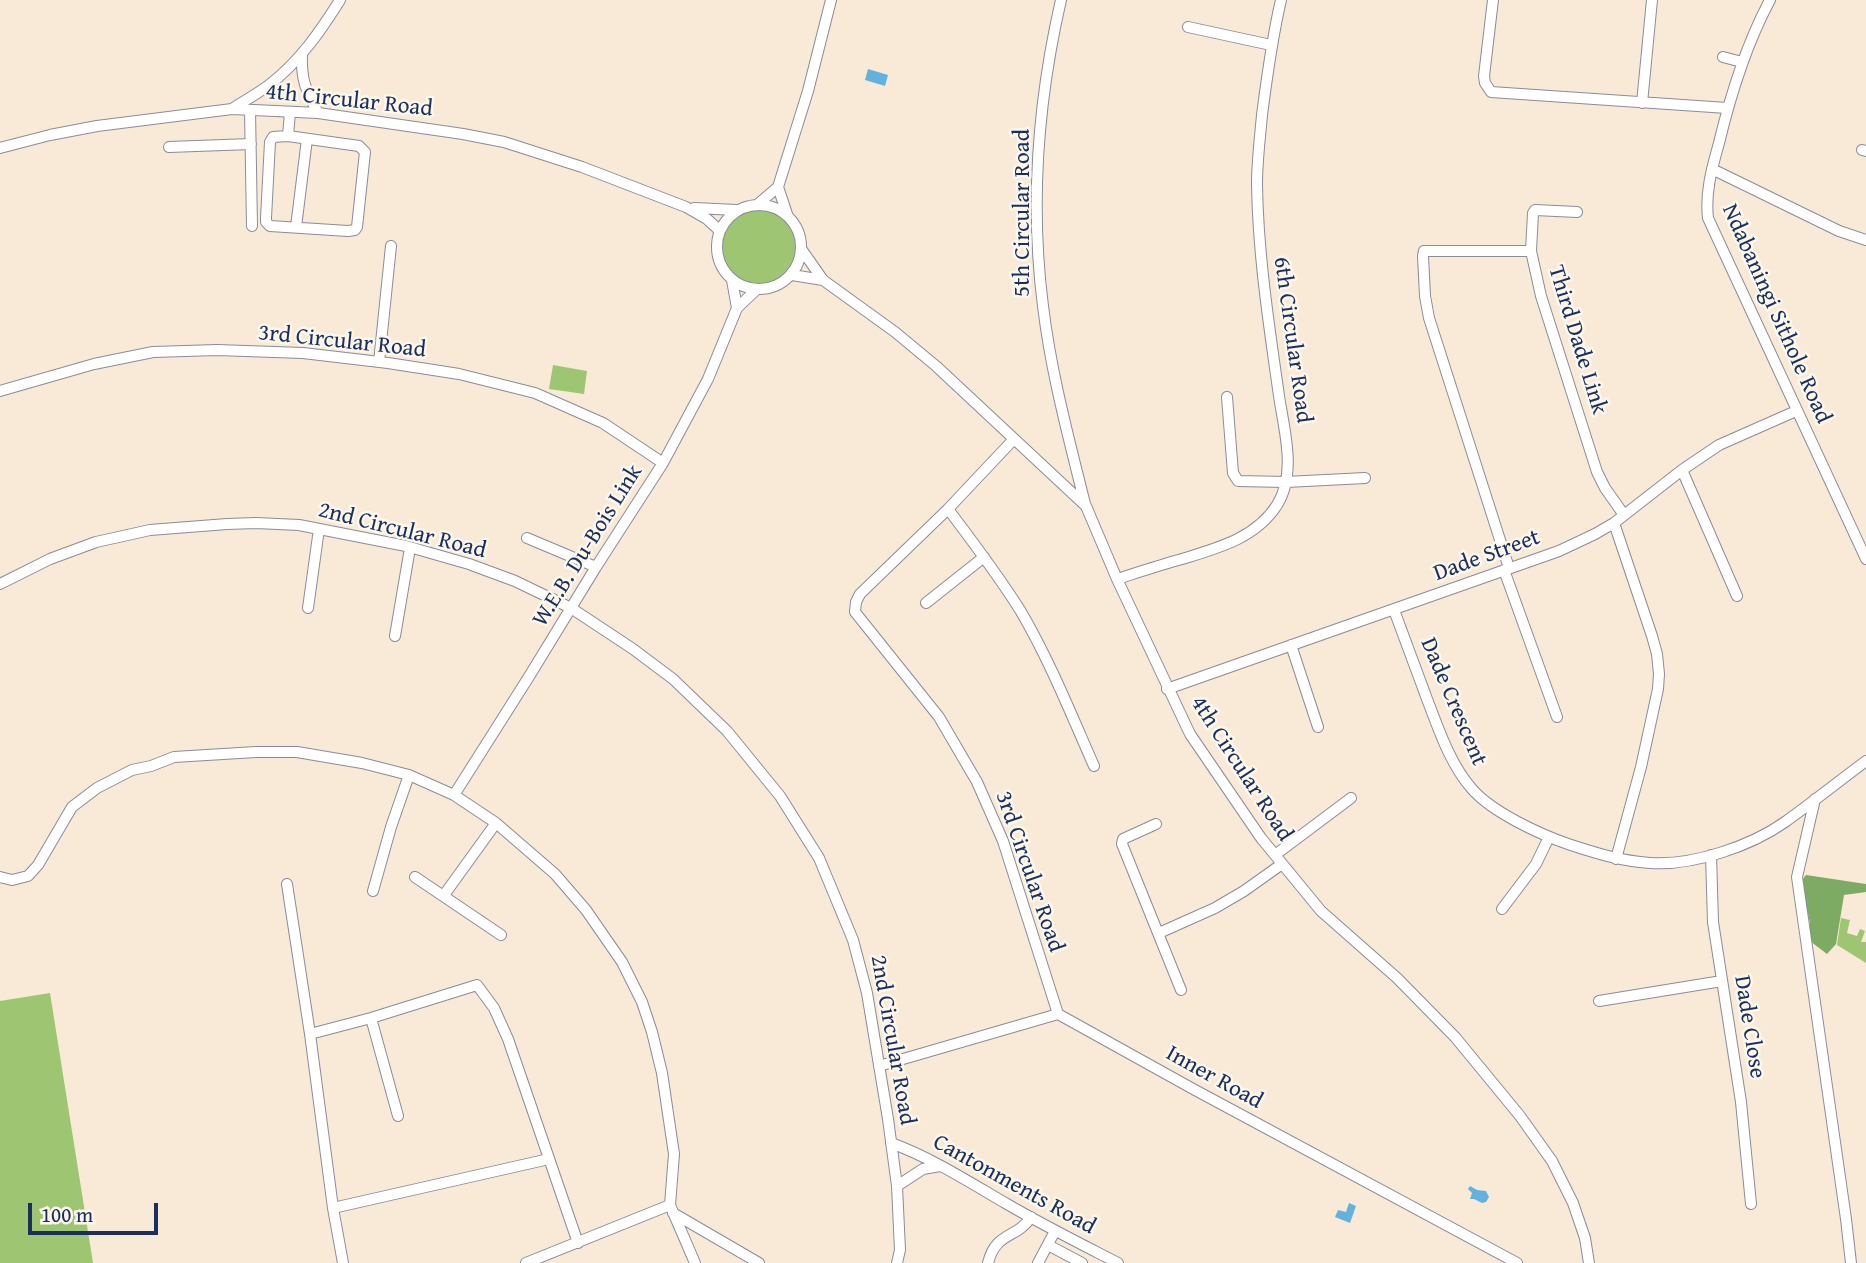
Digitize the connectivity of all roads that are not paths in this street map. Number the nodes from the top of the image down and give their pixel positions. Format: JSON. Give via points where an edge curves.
{"nodes":[{"id":1,"x":340,"y":0,"type":"edge"},
{"id":2,"x":831,"y":0,"type":"edge"},
{"id":3,"x":1061,"y":0,"type":"edge"},
{"id":4,"x":1281,"y":0,"type":"edge"},
{"id":5,"x":1493,"y":0,"type":"edge"},
{"id":6,"x":1652,"y":0,"type":"edge"},
{"id":7,"x":1770,"y":0,"type":"edge"},
{"id":8,"x":1188,"y":27,"type":"dead end"},
{"id":9,"x":1271,"y":45,"type":"junction"},
{"id":10,"x":302,"y":54,"type":"junction"},
{"id":11,"x":1723,"y":57,"type":"dead end"},
{"id":12,"x":1742,"y":62,"type":"junction"},
{"id":13,"x":1642,"y":103,"type":"junction"},
{"id":14,"x":1727,"y":108,"type":"junction"},
{"id":15,"x":232,"y":109,"type":"junction"},
{"id":16,"x":250,"y":110,"type":"junction"},
{"id":17,"x":290,"y":112,"type":"junction"},
{"id":18,"x":318,"y":113,"type":"junction"},
{"id":19,"x":288,"y":136,"type":"junction"},
{"id":20,"x":307,"y":139,"type":"junction"},
{"id":21,"x":251,"y":145,"type":"junction"},
{"id":22,"x":169,"y":147,"type":"dead end"},
{"id":23,"x":0,"y":148,"type":"edge"},
{"id":24,"x":1712,"y":169,"type":"junction"},
{"id":25,"x":778,"y":187,"type":"junction"},
{"id":26,"x":758,"y":204,"type":"junction"},
{"id":27,"x":686,"y":207,"type":"junction"},
{"id":28,"x":737,"y":211,"type":"junction"},
{"id":29,"x":1577,"y":212,"type":"dead end"},
{"id":30,"x":787,"y":214,"type":"junction"},
{"id":31,"x":252,"y":226,"type":"dead end"},
{"id":32,"x":296,"y":227,"type":"junction"},
{"id":33,"x":720,"y":230,"type":"junction"},
{"id":34,"x":1866,"y":240,"type":"edge"},
{"id":35,"x":391,"y":246,"type":"dead end"},
{"id":36,"x":802,"y":250,"type":"junction"},
{"id":37,"x":1531,"y":251,"type":"junction"},
{"id":38,"x":792,"y":275,"type":"junction"},
{"id":39,"x":732,"y":280,"type":"junction"},
{"id":40,"x":823,"y":280,"type":"junction"},
{"id":41,"x":756,"y":290,"type":"junction"},
{"id":42,"x":737,"y":308,"type":"junction"},
{"id":43,"x":379,"y":362,"type":"junction"},
{"id":44,"x":0,"y":391,"type":"edge"},
{"id":45,"x":1227,"y":397,"type":"dead end"},
{"id":46,"x":1796,"y":411,"type":"junction"},
{"id":47,"x":1014,"y":439,"type":"junction"},
{"id":48,"x":663,"y":463,"type":"junction"},
{"id":49,"x":1682,"y":470,"type":"junction"},
{"id":50,"x":1365,"y":478,"type":"dead end"},
{"id":51,"x":1286,"y":482,"type":"junction"},
{"id":52,"x":1086,"y":506,"type":"junction"},
{"id":53,"x":948,"y":509,"type":"junction"},
{"id":54,"x":1624,"y":515,"type":"junction"},
{"id":55,"x":1614,"y":523,"type":"junction"},
{"id":56,"x":318,"y":529,"type":"junction"},
{"id":57,"x":527,"y":538,"type":"dead end"},
{"id":58,"x":410,"y":548,"type":"junction"},
{"id":59,"x":984,"y":557,"type":"junction"},
{"id":60,"x":1866,"y":559,"type":"edge"},
{"id":61,"x":596,"y":567,"type":"junction"},
{"id":62,"x":1506,"y":569,"type":"junction"},
{"id":63,"x":1116,"y":579,"type":"junction"},
{"id":64,"x":0,"y":584,"type":"edge"},
{"id":65,"x":1737,"y":596,"type":"dead end"},
{"id":66,"x":926,"y":603,"type":"dead end"},
{"id":67,"x":309,"y":608,"type":"dead end"},
{"id":68,"x":571,"y":608,"type":"junction"},
{"id":69,"x":1394,"y":610,"type":"junction"},
{"id":70,"x":395,"y":636,"type":"dead end"},
{"id":71,"x":1291,"y":645,"type":"junction"},
{"id":72,"x":1167,"y":689,"type":"junction"},
{"id":73,"x":1557,"y":717,"type":"dead end"},
{"id":74,"x":1318,"y":727,"type":"dead end"},
{"id":75,"x":1866,"y":761,"type":"edge"},
{"id":76,"x":1094,"y":766,"type":"dead end"},
{"id":77,"x":409,"y":775,"type":"junction"},
{"id":78,"x":454,"y":795,"type":"junction"},
{"id":79,"x":1351,"y":798,"type":"dead end"},
{"id":80,"x":1815,"y":799,"type":"junction"},
{"id":81,"x":496,"y":823,"type":"junction"},
{"id":82,"x":1156,"y":824,"type":"dead end"},
{"id":83,"x":1549,"y":837,"type":"junction"},
{"id":84,"x":1275,"y":855,"type":"junction"},
{"id":85,"x":1712,"y":855,"type":"junction"},
{"id":86,"x":1616,"y":859,"type":"junction"},
{"id":87,"x":1282,"y":864,"type":"junction"},
{"id":88,"x":0,"y":877,"type":"edge"},
{"id":89,"x":415,"y":877,"type":"dead end"},
{"id":90,"x":287,"y":884,"type":"dead end"},
{"id":91,"x":373,"y":891,"type":"dead end"},
{"id":92,"x":444,"y":895,"type":"junction"},
{"id":93,"x":1502,"y":909,"type":"dead end"},
{"id":94,"x":1159,"y":933,"type":"junction"},
{"id":95,"x":501,"y":935,"type":"dead end"},
{"id":96,"x":1722,"y":981,"type":"junction"},
{"id":97,"x":1181,"y":990,"type":"dead end"},
{"id":98,"x":1599,"y":1001,"type":"dead end"},
{"id":99,"x":1058,"y":1014,"type":"junction"},
{"id":100,"x":371,"y":1018,"type":"junction"},
{"id":101,"x":310,"y":1034,"type":"junction"},
{"id":102,"x":880,"y":1066,"type":"junction"},
{"id":103,"x":398,"y":1116,"type":"dead end"},
{"id":104,"x":891,"y":1143,"type":"junction"},
{"id":105,"x":549,"y":1159,"type":"junction"},
{"id":106,"x":942,"y":1166,"type":"junction"},
{"id":107,"x":897,"y":1186,"type":"junction"},
{"id":108,"x":1751,"y":1204,"type":"dead end"},
{"id":109,"x":333,"y":1208,"type":"junction"},
{"id":110,"x":671,"y":1209,"type":"junction"},
{"id":111,"x":1031,"y":1217,"type":"junction"},
{"id":112,"x":1055,"y":1231,"type":"junction"},
{"id":113,"x":578,"y":1243,"type":"junction"},
{"id":114,"x":1048,"y":1245,"type":"junction"},
{"id":115,"x":343,"y":1263,"type":"edge"},
{"id":116,"x":526,"y":1263,"type":"edge"},
{"id":117,"x":695,"y":1263,"type":"edge"},
{"id":118,"x":759,"y":1263,"type":"edge"},
{"id":119,"x":897,"y":1263,"type":"edge"},
{"id":120,"x":988,"y":1263,"type":"edge"},
{"id":121,"x":1038,"y":1263,"type":"edge"},
{"id":122,"x":1081,"y":1263,"type":"edge"},
{"id":123,"x":1118,"y":1263,"type":"edge"},
{"id":124,"x":1517,"y":1263,"type":"edge"},
{"id":125,"x":1589,"y":1263,"type":"edge"},
{"id":126,"x":1851,"y":1263,"type":"edge"}],
"edges":[{"from":1,"to":10,"type":"street"},
{"from":2,"to":25,"type":"street"},
{"from":3,"to":52,"type":"street","name":"5th Circular Road","via":[[1039,137],[1038,259],[1046,328]]},
{"from":4,"to":9,"type":"street","name":"6th Circular Road"},
{"from":5,"to":13,"type":"street","via":[[1487,88],[1496,93]]},
{"from":6,"to":13,"type":"street"},
{"from":7,"to":12,"type":"street","name":"Ndabaningi Sithole Road"},
{"from":8,"to":9,"type":"street"},
{"from":9,"to":51,"type":"street","name":"6th Circular Road","via":[[1257,161],[1258,230],[1287,446]]},
{"from":10,"to":15,"type":"street","via":[[270,84]]},
{"from":10,"to":18,"type":"street","via":[[304,87]]},
{"from":11,"to":12,"type":"street"},
{"from":12,"to":14,"type":"street","name":"Ndabaningi Sithole Road"},
{"from":13,"to":14,"type":"street"},
{"from":14,"to":24,"type":"street","name":"Ndabaningi Sithole Road"},
{"from":15,"to":16,"type":"street","name":"4th Circular Road"},
{"from":15,"to":23,"type":"street","name":"4th Circular Road","via":[[97,126]]},
{"from":16,"to":17,"type":"street","name":"4th Circular Road"},
{"from":16,"to":21,"type":"street"},
{"from":17,"to":18,"type":"street","name":"4th Circular Road"},
{"from":17,"to":19,"type":"street"},
{"from":18,"to":27,"type":"street","name":"4th Circular Road","via":[[504,142]]},
{"from":19,"to":20,"type":"street"},
{"from":19,"to":32,"type":"street","via":[[273,137],[270,142],[266,222]]},
{"from":20,"to":32,"type":"street"},
{"from":20,"to":32,"type":"street","via":[[359,146],[365,152],[358,227],[352,231]]},
{"from":21,"to":22,"type":"street"},
{"from":21,"to":31,"type":"street"},
{"from":24,"to":34,"type":"street"},
{"from":24,"to":46,"type":"street","name":"Ndabaningi Sithole Road","via":[[1707,218]]},
{"from":25,"to":26,"type":"street"},
{"from":25,"to":30,"type":"street"},
{"from":26,"to":28,"type":"street"},
{"from":26,"to":30,"type":"street"},
{"from":27,"to":28,"type":"street","name":"4th Circular Road"},
{"from":27,"to":33,"type":"street","name":"4th Circular Road"},
{"from":28,"to":33,"type":"street"},
{"from":29,"to":37,"type":"street","name":"Third Dade Link","via":[[1535,210]]},
{"from":30,"to":36,"type":"street","via":[[801,237]]},
{"from":33,"to":39,"type":"street","via":[[718,257]]},
{"from":35,"to":43,"type":"street"},
{"from":36,"to":38,"type":"street"},
{"from":36,"to":40,"type":"street","name":"4th Circular Road"},
{"from":37,"to":54,"type":"street","name":"Third Dade Link","via":[[1591,454],[1605,488]]},
{"from":37,"to":62,"type":"street","via":[[1424,251],[1423,257],[1429,318]]},
{"from":38,"to":40,"type":"street","name":"4th Circular Road"},
{"from":38,"to":41,"type":"street","via":[[770,289]]},
{"from":39,"to":41,"type":"street"},
{"from":39,"to":42,"type":"street"},
{"from":40,"to":47,"type":"street","name":"4th Circular Road","via":[[936,366]]},
{"from":41,"to":42,"type":"street","name":"W.E.B. Du-Bois Link"},
{"from":42,"to":48,"type":"street","name":"W.E.B. Du-Bois Link","via":[[708,379]]},
{"from":43,"to":44,"type":"street","name":"3rd Circular Road","via":[[303,353],[153,352]]},
{"from":43,"to":48,"type":"street","name":"3rd Circular Road","via":[[459,374],[535,393],[603,423]]},
{"from":45,"to":51,"type":"street","via":[[1233,473],[1238,481]]},
{"from":46,"to":49,"type":"street","name":"Dade Street","via":[[1719,445]]},
{"from":46,"to":60,"type":"street","name":"Ndabaningi Sithole Road"},
{"from":47,"to":52,"type":"street","name":"4th Circular Road"},
{"from":47,"to":53,"type":"street"},
{"from":48,"to":61,"type":"street","name":"W.E.B. Du-Bois Link"},
{"from":49,"to":54,"type":"street","name":"Dade Street"},
{"from":49,"to":65,"type":"street"},
{"from":50,"to":51,"type":"street"},
{"from":51,"to":63,"type":"street","name":"6th Circular Road","via":[[1265,519],[1239,539]]},
{"from":52,"to":63,"type":"street","name":"4th Circular Road"},
{"from":53,"to":59,"type":"street"},
{"from":53,"to":99,"type":"street","name":"3rd Circular Road","via":[[860,594],[855,612],[939,717],[977,782],[1003,841]]},
{"from":54,"to":55,"type":"street","name":"Dade Street"},
{"from":55,"to":62,"type":"street","name":"Dade Street","via":[[1559,551]]},
{"from":55,"to":86,"type":"street","via":[[1652,636],[1659,674],[1641,767]]},
{"from":56,"to":58,"type":"street","name":"2nd Circular Road"},
{"from":56,"to":64,"type":"street","name":"2nd Circular Road","via":[[256,523],[150,530],[96,542]]},
{"from":56,"to":67,"type":"street"},
{"from":57,"to":61,"type":"street"},
{"from":58,"to":68,"type":"street","name":"2nd Circular Road","via":[[515,581]]},
{"from":58,"to":70,"type":"street"},
{"from":59,"to":66,"type":"street"},
{"from":59,"to":76,"type":"street","via":[[1021,613]]},
{"from":61,"to":68,"type":"street","name":"W.E.B. Du-Bois Link"},
{"from":62,"to":69,"type":"street","name":"Dade Street"},
{"from":62,"to":73,"type":"street"},
{"from":63,"to":72,"type":"street","name":"4th Circular Road"},
{"from":68,"to":78,"type":"street","name":"W.E.B. Du-Bois Link"},
{"from":68,"to":102,"type":"street","name":"2nd Circular Road","via":[[673,680],[727,731],[780,796],[820,858],[853,940]]},
{"from":69,"to":71,"type":"street","name":"Dade Street"},
{"from":69,"to":83,"type":"street","name":"Dade Crescent","via":[[1452,762],[1472,790],[1493,808]]},
{"from":71,"to":72,"type":"street","name":"Dade Street"},
{"from":71,"to":74,"type":"street"},
{"from":72,"to":84,"type":"street","name":"4th Circular Road","via":[[1190,734]]},
{"from":75,"to":80,"type":"street","name":"Dade Crescent"},
{"from":77,"to":78,"type":"street"},
{"from":77,"to":88,"type":"street","via":[[297,752],[174,757],[132,770],[97,788],[72,807],[29,876],[18,880]]},
{"from":77,"to":91,"type":"street"},
{"from":78,"to":81,"type":"street"},
{"from":79,"to":84,"type":"street"},
{"from":80,"to":85,"type":"street","name":"Dade Crescent","via":[[1762,835]]},
{"from":80,"to":126,"type":"street","via":[[1797,877]]},
{"from":81,"to":92,"type":"street"},
{"from":81,"to":110,"type":"street","via":[[555,874],[586,911],[622,962],[642,1002],[671,1125]]},
{"from":82,"to":94,"type":"street","via":[[1123,839],[1122,844]]},
{"from":83,"to":86,"type":"street","name":"Dade Crescent"},
{"from":83,"to":93,"type":"street","via":[[1536,864]]},
{"from":84,"to":87,"type":"street","name":"4th Circular Road"},
{"from":85,"to":86,"type":"street","name":"Dade Crescent","via":[[1652,863]]},
{"from":85,"to":96,"type":"street","name":"Dade Close","via":[[1712,906]]},
{"from":87,"to":94,"type":"street","via":[[1215,908]]},
{"from":87,"to":125,"type":"street","name":"4th Circular Road","via":[[1321,911],[1455,1037],[1520,1116],[1552,1161],[1573,1203]]},
{"from":89,"to":92,"type":"street"},
{"from":90,"to":101,"type":"street"},
{"from":92,"to":95,"type":"street"},
{"from":94,"to":97,"type":"street"},
{"from":96,"to":98,"type":"street"},
{"from":96,"to":108,"type":"street","name":"Dade Close"},
{"from":99,"to":102,"type":"street"},
{"from":99,"to":124,"type":"street","name":"Inner Road"},
{"from":100,"to":101,"type":"street"},
{"from":100,"to":103,"type":"street"},
{"from":100,"to":105,"type":"street","via":[[477,985],[508,1039]]},
{"from":101,"to":109,"type":"street"},
{"from":102,"to":104,"type":"street","name":"2nd Circular Road"},
{"from":104,"to":106,"type":"street","name":"Cantonments Road"},
{"from":104,"to":107,"type":"street","name":"2nd Circular Road"},
{"from":105,"to":109,"type":"street"},
{"from":105,"to":113,"type":"street"},
{"from":106,"to":107,"type":"street","via":[[923,1169]]},
{"from":106,"to":111,"type":"street","name":"Cantonments Road"},
{"from":107,"to":119,"type":"street","name":"2nd Circular Road"},
{"from":109,"to":115,"type":"street"},
{"from":110,"to":113,"type":"street"},
{"from":110,"to":117,"type":"street"},
{"from":110,"to":118,"type":"street"},
{"from":111,"to":112,"type":"street","name":"Cantonments Road"},
{"from":111,"to":120,"type":"street","via":[[999,1241]]},
{"from":112,"to":114,"type":"street"},
{"from":112,"to":123,"type":"street","name":"Cantonments Road"},
{"from":113,"to":116,"type":"street"},
{"from":114,"to":121,"type":"street"},
{"from":114,"to":122,"type":"street"}]}
